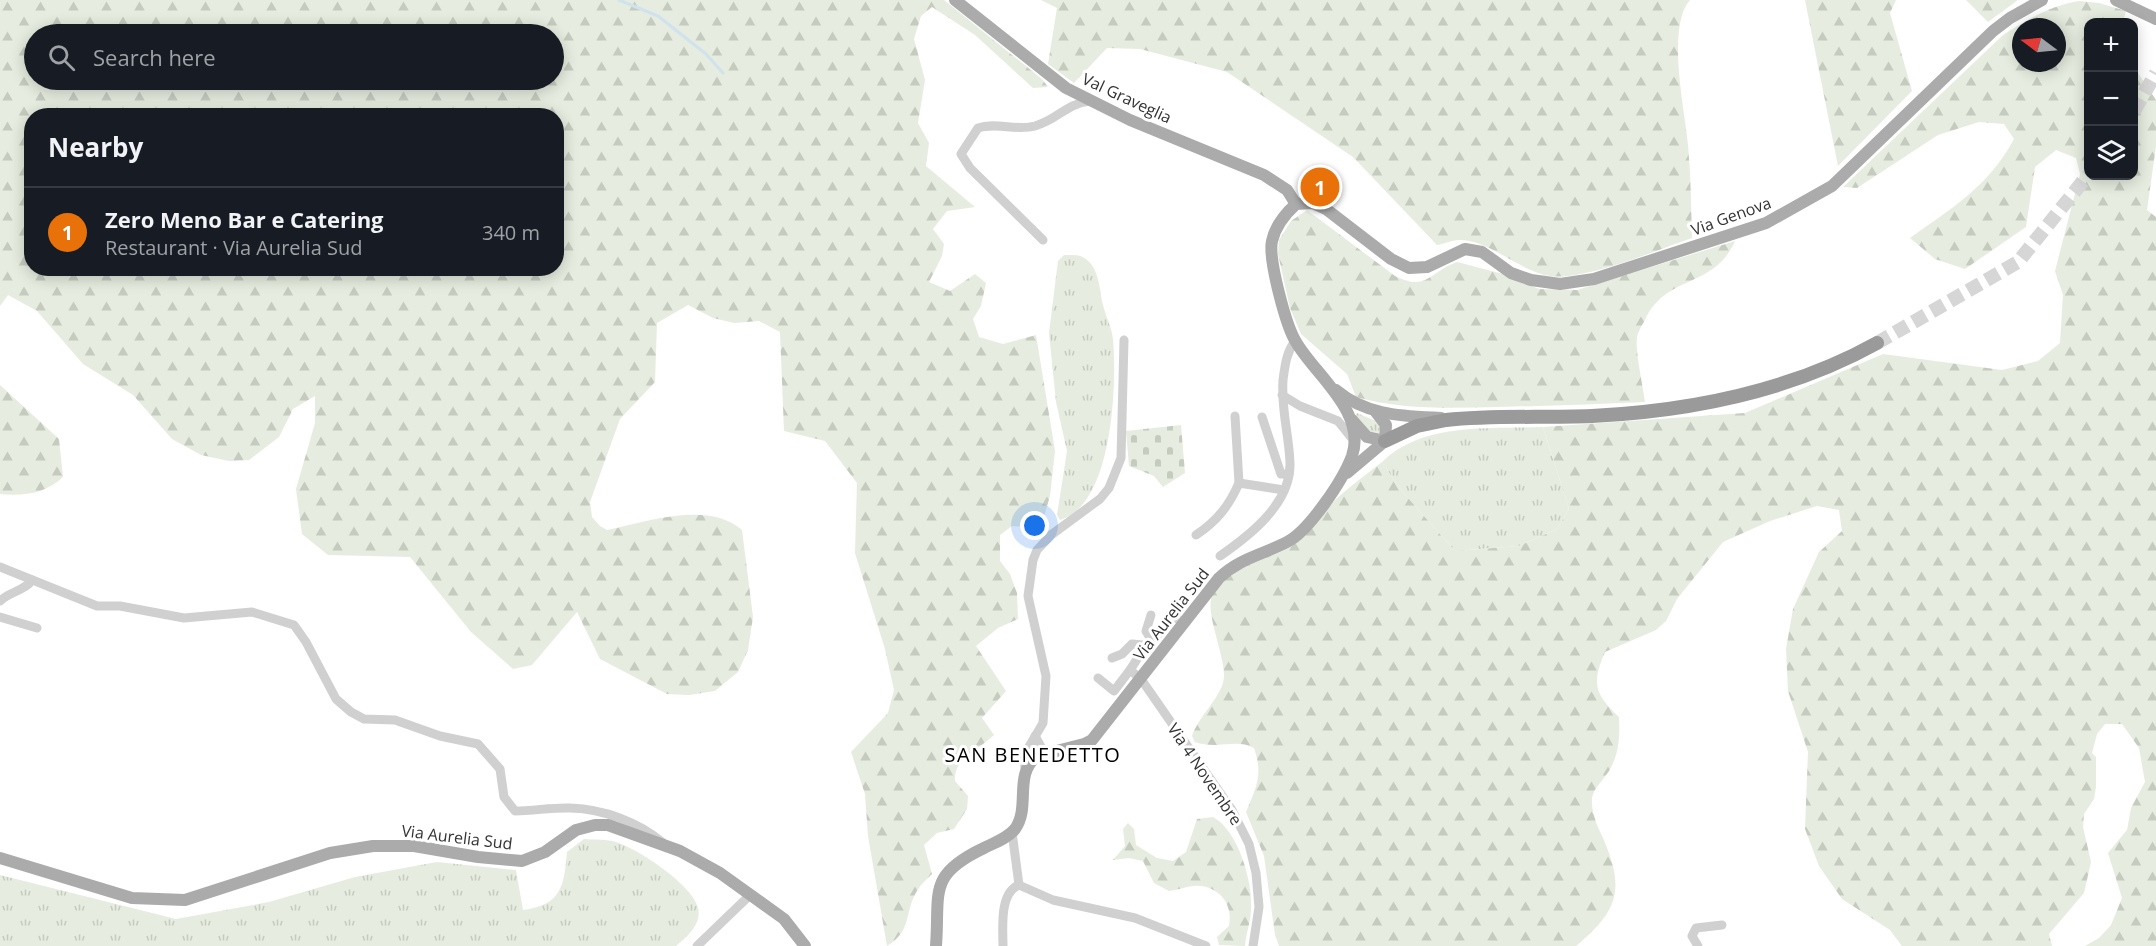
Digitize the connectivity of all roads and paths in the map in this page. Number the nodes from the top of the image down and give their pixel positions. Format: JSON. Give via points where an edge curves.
{"nodes":[{"id":1,"x":955,"y":0,"type":"edge"},
{"id":2,"x":2042,"y":0,"type":"edge"},
{"id":3,"x":2116,"y":0,"type":"edge"},
{"id":4,"x":2156,"y":19,"type":"edge"},
{"id":5,"x":1089,"y":101,"type":"junction"},
{"id":6,"x":1296,"y":204,"type":"junction"},
{"id":7,"x":1043,"y":240,"type":"dead end"},
{"id":8,"x":1124,"y":340,"type":"dead end"},
{"id":9,"x":1295,"y":341,"type":"junction"},
{"id":10,"x":1877,"y":343,"type":"tunnel mouth"},
{"id":11,"x":1328,"y":383,"type":"junction"},
{"id":12,"x":1282,"y":394,"type":"junction"},
{"id":13,"x":1346,"y":411,"type":"junction"},
{"id":14,"x":1376,"y":412,"type":"junction"},
{"id":15,"x":1234,"y":416,"type":"dead end"},
{"id":16,"x":1263,"y":417,"type":"dead end"},
{"id":17,"x":1464,"y":418,"type":"junction"},
{"id":18,"x":1354,"y":441,"type":"junction"},
{"id":19,"x":1385,"y":441,"type":"junction"},
{"id":20,"x":1289,"y":474,"type":"junction"},
{"id":21,"x":1239,"y":483,"type":"junction"},
{"id":22,"x":1284,"y":490,"type":"junction"},
{"id":23,"x":1331,"y":492,"type":"junction"},
{"id":24,"x":1196,"y":535,"type":"dead end"},
{"id":25,"x":1220,"y":556,"type":"dead end"},
{"id":26,"x":0,"y":567,"type":"edge"},
{"id":27,"x":32,"y":580,"type":"junction"},
{"id":28,"x":0,"y":601,"type":"edge"},
{"id":29,"x":1151,"y":615,"type":"dead end"},
{"id":30,"x":0,"y":617,"type":"edge"},
{"id":31,"x":1185,"y":623,"type":"junction"},
{"id":32,"x":37,"y":628,"type":"dead end"},
{"id":33,"x":1112,"y":658,"type":"dead end"},
{"id":34,"x":1130,"y":670,"type":"junction"},
{"id":35,"x":1098,"y":678,"type":"dead end"},
{"id":36,"x":1141,"y":679,"type":"junction"},
{"id":37,"x":1035,"y":736,"type":"junction"},
{"id":38,"x":1045,"y":754,"type":"junction"},
{"id":39,"x":1025,"y":770,"type":"junction"},
{"id":40,"x":1012,"y":832,"type":"junction"},
{"id":41,"x":664,"y":844,"type":"junction"},
{"id":42,"x":0,"y":858,"type":"edge"},
{"id":43,"x":1019,"y":885,"type":"junction"},
{"id":44,"x":749,"y":896,"type":"junction"},
{"id":45,"x":1722,"y":925,"type":"dead end"},
{"id":46,"x":697,"y":946,"type":"edge"},
{"id":47,"x":805,"y":946,"type":"edge"},
{"id":48,"x":936,"y":946,"type":"edge"},
{"id":49,"x":1003,"y":946,"type":"edge"},
{"id":50,"x":1206,"y":946,"type":"edge"},
{"id":51,"x":1253,"y":946,"type":"edge"},
{"id":52,"x":1698,"y":946,"type":"edge"}],
"edges":[{"from":1,"to":5,"type":"main road","name":"Val Graveglia","via":[[1044,72]]},
{"from":2,"to":6,"type":"main road","name":"Via Genova","via":[[1993,32],[1832,186],[1766,223],[1613,273],[1560,285],[1511,273],[1474,250],[1457,251],[1427,267],[1409,268],[1391,259],[1326,209],[1313,202]]},
{"from":3,"to":4,"type":"main road"},
{"from":5,"to":6,"type":"main road","name":"Val Graveglia","via":[[1264,175],[1287,190]]},
{"from":5,"to":7,"type":"street","via":[[1072,103],[1055,119],[1032,127],[978,128],[962,154],[970,168]]},
{"from":6,"to":9,"type":"main road","via":[[1277,227],[1271,246],[1284,310]]},
{"from":8,"to":37,"type":"street","via":[[1121,458],[1115,476],[1089,509],[1044,542],[1029,576],[1028,596],[1046,676],[1043,723]]},
{"from":9,"to":11,"type":"main road"},
{"from":9,"to":12,"type":"street","via":[[1288,350]]},
{"from":10,"to":17,"type":"highway","via":[[1805,375],[1713,402],[1621,414]]},
{"from":11,"to":13,"type":"main road"},
{"from":11,"to":14,"type":"main road"},
{"from":12,"to":18,"type":"street","via":[[1338,421]]},
{"from":12,"to":20,"type":"street"},
{"from":13,"to":18,"type":"main road"},
{"from":13,"to":19,"type":"main road","via":[[1367,437]]},
{"from":14,"to":17,"type":"main road","via":[[1398,417]]},
{"from":14,"to":19,"type":"main road","via":[[1386,425]]},
{"from":15,"to":21,"type":"street"},
{"from":16,"to":20,"type":"street","via":[[1281,474]]},
{"from":17,"to":19,"type":"highway","via":[[1417,426]]},
{"from":18,"to":23,"type":"main road","name":"Via Aurelia Sud","via":[[1348,465]]},
{"from":19,"to":23,"type":"main road","via":[[1359,461]]},
{"from":20,"to":22,"type":"street"},
{"from":21,"to":22,"type":"street"},
{"from":21,"to":24,"type":"street","via":[[1217,520]]},
{"from":22,"to":25,"type":"street","via":[[1249,535]]},
{"from":23,"to":31,"type":"main road","name":"Via Aurelia Sud","via":[[1299,534],[1247,557],[1228,570]]},
{"from":26,"to":27,"type":"street"},
{"from":27,"to":28,"type":"street"},
{"from":27,"to":41,"type":"street","via":[[97,606],[120,606],[184,618],[252,612],[294,625],[336,699],[351,712],[364,719],[395,720],[478,744],[500,769],[504,797],[515,811],[573,808],[602,813],[649,831]]},
{"from":29,"to":31,"type":"street","via":[[1146,631],[1151,639],[1174,617]]},
{"from":30,"to":32,"type":"street"},
{"from":31,"to":36,"type":"main road","name":"Via Aurelia Sud"},
{"from":33,"to":34,"type":"street","via":[[1132,644],[1142,645]]},
{"from":34,"to":35,"type":"street","via":[[1114,691]]},
{"from":34,"to":36,"type":"street","name":"Via 4 Novembre"},
{"from":36,"to":38,"type":"main road","name":"Via Aurelia Sud","via":[[1092,740]]},
{"from":36,"to":51,"type":"street","name":"Via 4 Novembre","via":[[1232,810],[1250,844],[1259,908]]},
{"from":37,"to":38,"type":"street"},
{"from":37,"to":39,"type":"street","via":[[1024,755]]},
{"from":38,"to":39,"type":"main road","name":"Via Aurelia Sud","via":[[1032,760]]},
{"from":39,"to":40,"type":"main road","via":[[1019,819]]},
{"from":40,"to":43,"type":"street"},
{"from":40,"to":48,"type":"main road","via":[[959,860],[946,874],[937,901]]},
{"from":41,"to":42,"type":"main road","name":"Via Aurelia Sud","via":[[617,827],[596,825],[576,830],[545,852],[522,861],[414,846],[373,846],[330,853],[185,900],[132,898]]},
{"from":41,"to":44,"type":"main road","name":"Via Aurelia Sud","via":[[720,873]]},
{"from":43,"to":49,"type":"street","via":[[1013,888],[1006,906]]},
{"from":43,"to":50,"type":"street","via":[[1053,900],[1135,918]]},
{"from":44,"to":46,"type":"street"},
{"from":44,"to":47,"type":"main road","name":"Via Aurelia Sud","via":[[784,919]]},
{"from":45,"to":52,"type":"street","via":[[1696,928],[1692,936]]}]}
